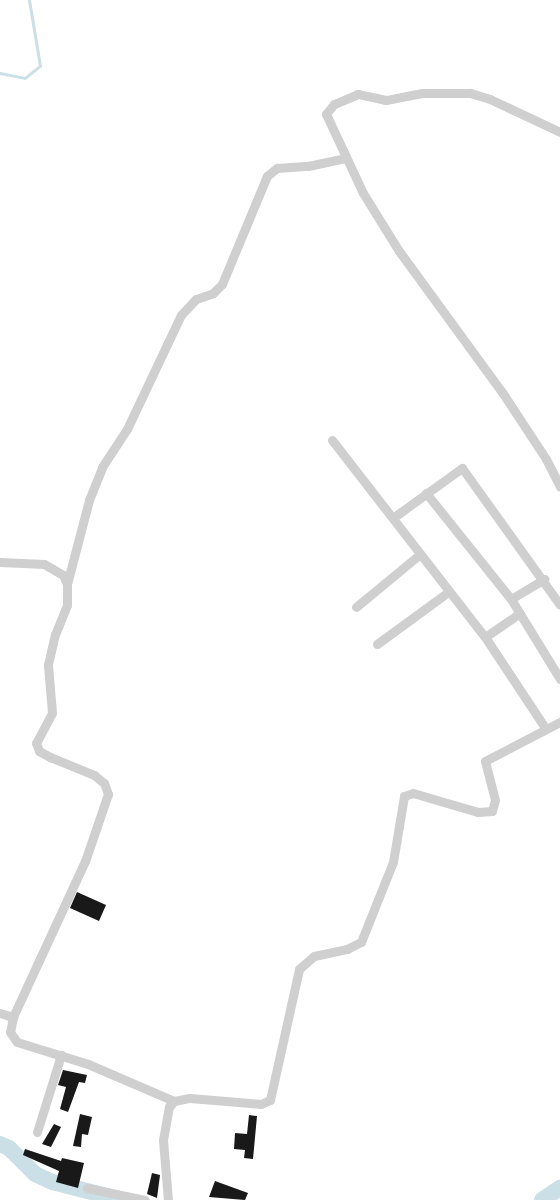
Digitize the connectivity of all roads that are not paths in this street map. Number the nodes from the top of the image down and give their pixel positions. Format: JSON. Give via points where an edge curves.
{"nodes":[{"id":1,"x":560,"y":132,"type":"edge"},
{"id":2,"x":345,"y":158,"type":"junction"},
{"id":3,"x":332,"y":440,"type":"dead end"},
{"id":4,"x":560,"y":487,"type":"edge"},
{"id":5,"x":426,"y":493,"type":"junction"},
{"id":6,"x":394,"y":517,"type":"junction"},
{"id":7,"x":420,"y":554,"type":"junction"},
{"id":8,"x":0,"y":562,"type":"edge"},
{"id":9,"x":544,"y":579,"type":"junction"},
{"id":10,"x":67,"y":584,"type":"junction"},
{"id":11,"x":448,"y":592,"type":"junction"},
{"id":12,"x":511,"y":599,"type":"junction"},
{"id":13,"x":560,"y":605,"type":"edge"},
{"id":14,"x":356,"y":607,"type":"dead end"},
{"id":15,"x":520,"y":614,"type":"junction"},
{"id":16,"x":484,"y":637,"type":"junction"},
{"id":17,"x":377,"y":644,"type":"dead end"},
{"id":18,"x":560,"y":679,"type":"edge"},
{"id":19,"x":560,"y":722,"type":"edge"},
{"id":20,"x":546,"y":729,"type":"junction"},
{"id":21,"x":0,"y":1013,"type":"edge"},
{"id":22,"x":13,"y":1017,"type":"junction"},
{"id":23,"x":61,"y":1054,"type":"junction"},
{"id":24,"x":174,"y":1101,"type":"junction"},
{"id":25,"x":37,"y":1132,"type":"dead end"},
{"id":26,"x":87,"y":1188,"type":"dead end"},
{"id":27,"x":145,"y":1200,"type":"edge"},
{"id":28,"x":168,"y":1200,"type":"edge"}],
"edges":[{"from":1,"to":2,"type":"street","via":[[490,98],[470,93],[422,93],[386,100],[358,94],[334,104],[326,114]]},
{"from":2,"to":4,"type":"street","via":[[399,251],[502,392]]},
{"from":2,"to":10,"type":"street","via":[[308,166],[277,168],[267,176],[222,284],[213,293],[188,305],[181,315],[127,429],[102,467],[89,500]]},
{"from":3,"to":6,"type":"street"},
{"from":5,"to":6,"type":"street"},
{"from":5,"to":9,"type":"street","via":[[462,468]]},
{"from":5,"to":12,"type":"street"},
{"from":6,"to":7,"type":"street"},
{"from":7,"to":11,"type":"street"},
{"from":7,"to":14,"type":"street"},
{"from":8,"to":10,"type":"street","via":[[44,564],[59,571]]},
{"from":9,"to":12,"type":"street"},
{"from":9,"to":13,"type":"street"},
{"from":10,"to":22,"type":"street","via":[[67,605],[55,634],[48,665],[52,713],[36,743],[39,751],[94,775],[104,784],[108,794],[82,869]]},
{"from":11,"to":16,"type":"street"},
{"from":11,"to":17,"type":"street"},
{"from":12,"to":15,"type":"street"},
{"from":15,"to":16,"type":"street"},
{"from":15,"to":18,"type":"street"},
{"from":16,"to":20,"type":"street"},
{"from":19,"to":20,"type":"street"},
{"from":20,"to":24,"type":"street","via":[[485,761],[494,794],[492,811],[478,812],[413,793],[404,796],[393,862],[361,942],[347,949],[314,956],[299,970],[270,1100],[261,1104],[205,1099]]},
{"from":21,"to":22,"type":"street"},
{"from":22,"to":23,"type":"street","via":[[10,1032],[16,1042]]},
{"from":23,"to":24,"type":"street"},
{"from":23,"to":25,"type":"street"},
{"from":24,"to":28,"type":"street","via":[[169,1107],[163,1140]]},
{"from":26,"to":27,"type":"street"}]}
